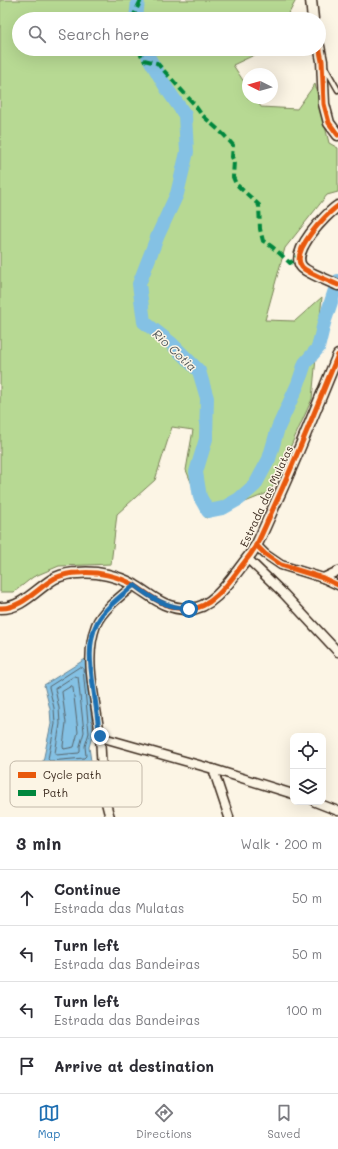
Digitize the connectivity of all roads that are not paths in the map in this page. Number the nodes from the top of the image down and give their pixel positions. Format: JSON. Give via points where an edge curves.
{"nodes":[{"id":1,"x":311,"y":0,"type":"edge"},
{"id":2,"x":312,"y":12,"type":"edge"},
{"id":3,"x":321,"y":56,"type":"edge"},
{"id":4,"x":322,"y":62,"type":"junction"},
{"id":5,"x":338,"y":90,"type":"edge"},
{"id":6,"x":338,"y":135,"type":"edge"},
{"id":7,"x":338,"y":206,"type":"edge"},
{"id":8,"x":334,"y":284,"type":"edge"},
{"id":9,"x":338,"y":355,"type":"edge"},
{"id":10,"x":256,"y":545,"type":"junction"},
{"id":11,"x":247,"y":558,"type":"junction"},
{"id":12,"x":338,"y":571,"type":"edge"},
{"id":13,"x":323,"y":578,"type":"junction"},
{"id":14,"x":134,"y":585,"type":"junction"},
{"id":15,"x":338,"y":585,"type":"edge"},
{"id":16,"x":0,"y":608,"type":"edge"},
{"id":17,"x":338,"y":652,"type":"edge"},
{"id":18,"x":100,"y":736,"type":"junction"},
{"id":19,"x":102,"y":761,"type":"edge"},
{"id":20,"x":213,"y":769,"type":"junction"},
{"id":21,"x":290,"y":793,"type":"edge"},
{"id":22,"x":324,"y":805,"type":"edge"},
{"id":23,"x":338,"y":810,"type":"edge"},
{"id":24,"x":229,"y":817,"type":"edge"}],
"edges":[{"from":1,"to":2,"type":"street"},
{"from":3,"to":4,"type":"street"},
{"from":4,"to":5,"type":"lane"},
{"from":4,"to":6,"type":"street","via":[[324,104],[329,123]]},
{"from":7,"to":8,"type":"street","via":[[315,227],[299,255],[301,266],[307,271]]},
{"from":9,"to":10,"type":"street","name":"Estrada das Mulatas","via":[[293,466]]},
{"from":10,"to":11,"type":"street","name":"Estrada das Mulatas"},
{"from":10,"to":13,"type":"street","via":[[281,565]]},
{"from":11,"to":14,"type":"street","name":"Estrada das Mulatas","via":[[226,588],[198,608],[168,606]]},
{"from":11,"to":17,"type":"street"},
{"from":12,"to":13,"type":"street"},
{"from":13,"to":15,"type":"street"},
{"from":14,"to":16,"type":"street","name":"Estrada das Mulatas","via":[[98,574],[66,574],[55,578],[19,604]]},
{"from":14,"to":18,"type":"street","via":[[104,613],[97,623],[93,636],[91,671]]},
{"from":18,"to":19,"type":"street"},
{"from":18,"to":20,"type":"street"},
{"from":20,"to":21,"type":"street"},
{"from":20,"to":24,"type":"street"},
{"from":22,"to":23,"type":"street"}]}
